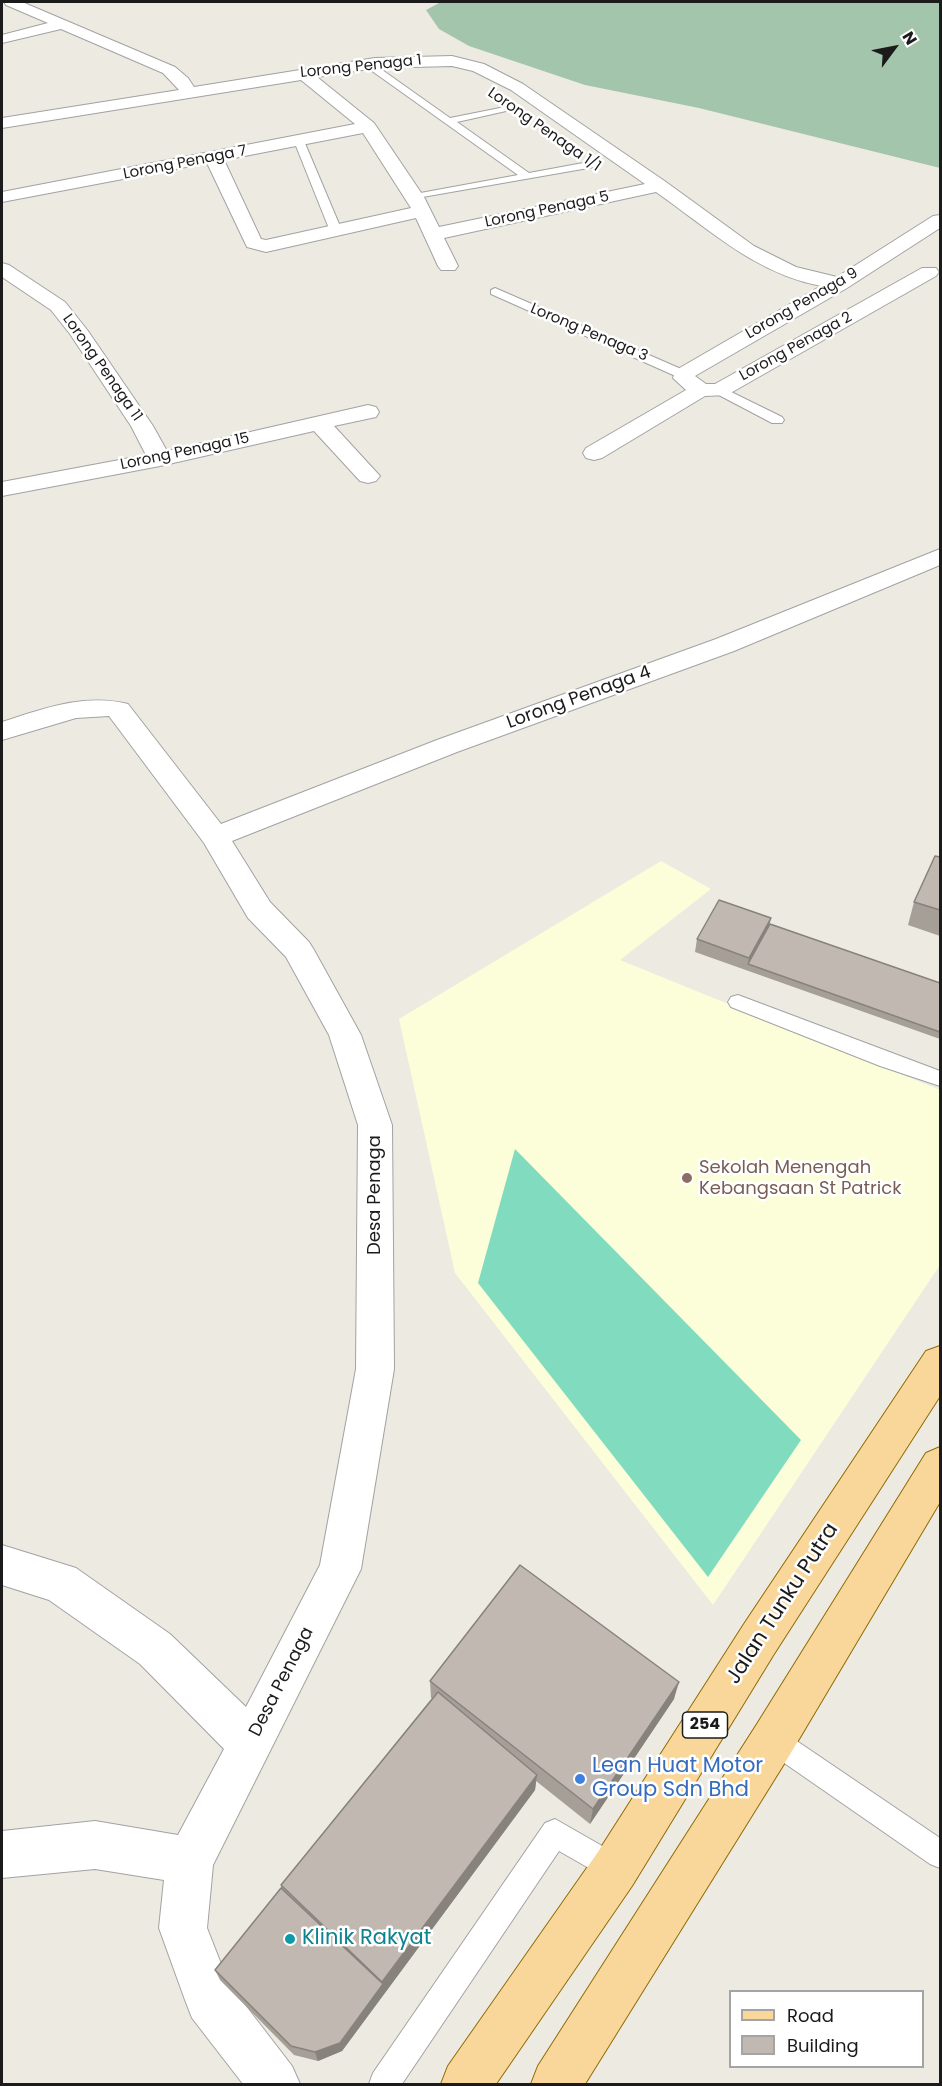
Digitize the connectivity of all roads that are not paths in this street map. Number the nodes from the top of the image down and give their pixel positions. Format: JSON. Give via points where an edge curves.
{"nodes":[{"id":1,"x":11,"y":2,"type":"edge"},
{"id":2,"x":63,"y":24,"type":"junction"},
{"id":3,"x":2,"y":39,"type":"edge"},
{"id":4,"x":368,"y":64,"type":"junction"},
{"id":5,"x":455,"y":68,"type":"dead end"},
{"id":6,"x":302,"y":73,"type":"junction"},
{"id":7,"x":189,"y":92,"type":"junction"},
{"id":8,"x":512,"y":107,"type":"junction"},
{"id":9,"x":530,"y":120,"type":"dead end"},
{"id":10,"x":448,"y":121,"type":"junction"},
{"id":11,"x":2,"y":123,"type":"edge"},
{"id":12,"x":368,"y":127,"type":"junction"},
{"id":13,"x":299,"y":141,"type":"junction"},
{"id":14,"x":576,"y":151,"type":"dead end"},
{"id":15,"x":214,"y":158,"type":"junction"},
{"id":16,"x":603,"y":171,"type":"junction"},
{"id":17,"x":528,"y":177,"type":"junction"},
{"id":18,"x":660,"y":186,"type":"junction"},
{"id":19,"x":631,"y":193,"type":"junction"},
{"id":20,"x":2,"y":197,"type":"edge"},
{"id":21,"x":418,"y":204,"type":"junction"},
{"id":22,"x":940,"y":220,"type":"edge"},
{"id":23,"x":336,"y":231,"type":"junction"},
{"id":24,"x":434,"y":234,"type":"junction"},
{"id":25,"x":448,"y":266,"type":"dead end"},
{"id":26,"x":2,"y":268,"type":"edge"},
{"id":27,"x":929,"y":272,"type":"dead end"},
{"id":28,"x":840,"y":284,"type":"junction"},
{"id":29,"x":495,"y":292,"type":"dead end"},
{"id":30,"x":684,"y":375,"type":"junction"},
{"id":31,"x":710,"y":390,"type":"junction"},
{"id":32,"x":368,"y":412,"type":"dead end"},
{"id":33,"x":777,"y":420,"type":"dead end"},
{"id":34,"x":319,"y":423,"type":"junction"},
{"id":35,"x":594,"y":453,"type":"dead end"},
{"id":36,"x":160,"y":459,"type":"junction"},
{"id":37,"x":368,"y":476,"type":"dead end"},
{"id":38,"x":2,"y":489,"type":"edge"},
{"id":39,"x":940,"y":556,"type":"edge"},
{"id":40,"x":2,"y":731,"type":"edge"},
{"id":41,"x":215,"y":837,"type":"junction"},
{"id":42,"x":738,"y":1002,"type":"dead end"},
{"id":43,"x":940,"y":1079,"type":"edge"},
{"id":44,"x":940,"y":1363,"type":"edge"},
{"id":45,"x":940,"y":1466,"type":"edge"},
{"id":46,"x":2,"y":1565,"type":"edge"},
{"id":47,"x":773,"y":1740,"type":"junction"},
{"id":48,"x":251,"y":1744,"type":"junction"},
{"id":49,"x":940,"y":1854,"type":"edge"},
{"id":50,"x":2,"y":1855,"type":"edge"},
{"id":51,"x":190,"y":1861,"type":"junction"},
{"id":52,"x":615,"y":1869,"type":"junction"},
{"id":53,"x":274,"y":2085,"type":"edge"},
{"id":54,"x":384,"y":2085,"type":"edge"},
{"id":55,"x":466,"y":2085,"type":"edge"},
{"id":56,"x":556,"y":2085,"type":"edge"}],
"edges":[{"from":1,"to":2,"type":"street"},
{"from":2,"to":3,"type":"street"},
{"from":2,"to":7,"type":"street","via":[[169,70]]},
{"from":4,"to":6,"type":"street","name":"Lorong Penaga 1"},
{"from":4,"to":10,"type":"lane"},
{"from":4,"to":18,"type":"street","name":"Lorong Penaga 1","via":[[438,60],[489,71]]},
{"from":5,"to":8,"type":"street","name":"Lorong Penaga 1/1"},
{"from":6,"to":7,"type":"street","name":"Lorong Penaga 1"},
{"from":6,"to":12,"type":"street"},
{"from":7,"to":11,"type":"street","name":"Lorong Penaga 1"},
{"from":8,"to":9,"type":"street","name":"Lorong Penaga 1/1"},
{"from":8,"to":10,"type":"lane"},
{"from":10,"to":17,"type":"lane"},
{"from":12,"to":13,"type":"street","name":"Lorong Penaga 7"},
{"from":12,"to":21,"type":"street"},
{"from":13,"to":15,"type":"street","name":"Lorong Penaga 7"},
{"from":13,"to":23,"type":"lane"},
{"from":14,"to":16,"type":"street","name":"Lorong Penaga 1/1"},
{"from":15,"to":20,"type":"street","name":"Lorong Penaga 7"},
{"from":15,"to":23,"type":"street","via":[[251,239],[258,245]]},
{"from":16,"to":17,"type":"lane"},
{"from":16,"to":19,"type":"street","name":"Lorong Penaga 1/1"},
{"from":17,"to":21,"type":"lane"},
{"from":18,"to":19,"type":"street","name":"Lorong Penaga 5"},
{"from":18,"to":28,"type":"street","name":"Lorong Penaga 1","via":[[730,241],[761,259],[795,275]]},
{"from":19,"to":24,"type":"street","name":"Lorong Penaga 5"},
{"from":21,"to":23,"type":"street"},
{"from":21,"to":24,"type":"street"},
{"from":22,"to":28,"type":"street","name":"Lorong Penaga 9"},
{"from":24,"to":25,"type":"street"},
{"from":26,"to":36,"type":"street","name":"Lorong Penaga 11","via":[[58,306],[123,397]]},
{"from":27,"to":31,"type":"street","name":"Lorong Penaga 2"},
{"from":28,"to":30,"type":"street","name":"Lorong Penaga 9"},
{"from":29,"to":30,"type":"lane","name":"Lorong Penaga 3"},
{"from":30,"to":31,"type":"street","via":[[689,382]]},
{"from":31,"to":33,"type":"lane","name":"Lorong Penaga 2"},
{"from":31,"to":35,"type":"street"},
{"from":32,"to":34,"type":"street","name":"Lorong Penaga 15"},
{"from":34,"to":36,"type":"street","name":"Lorong Penaga 15"},
{"from":34,"to":37,"type":"street"},
{"from":36,"to":38,"type":"street","name":"Lorong Penaga 15"},
{"from":39,"to":41,"type":"street","name":"Lorong Penaga 4","via":[[725,645],[447,746]]},
{"from":40,"to":41,"type":"street","name":"Desa Penaga","via":[[80,709],[117,710]]},
{"from":41,"to":48,"type":"street","name":"Desa Penaga","via":[[259,910],[298,950],[345,1035],[375,1125],[375,1369],[340,1569]]},
{"from":42,"to":43,"type":"lane"},
{"from":44,"to":52,"type":"main road","name":"Jalan Tunku Putra","number":"254","via":[[759,1639]]},
{"from":45,"to":47,"type":"main road"},
{"from":46,"to":48,"type":"street","via":[[61,1582],[155,1649]]},
{"from":47,"to":49,"type":"lane"},
{"from":47,"to":56,"type":"main road"},
{"from":48,"to":51,"type":"street","name":"Desa Penaga"},
{"from":50,"to":51,"type":"street","via":[[95,1845]]},
{"from":51,"to":53,"type":"street","via":[[183,1928],[210,2000]]},
{"from":52,"to":54,"type":"lane","via":[[555,1833]]},
{"from":52,"to":55,"type":"main road","name":"Jalan Tunku Putra","number":"254"}]}
